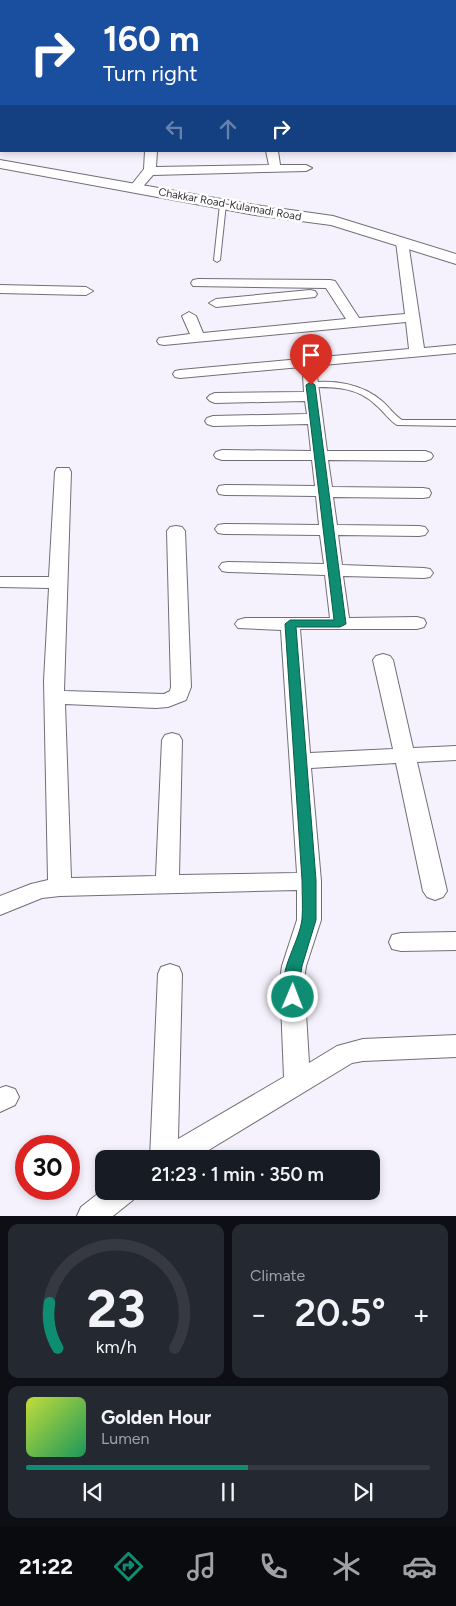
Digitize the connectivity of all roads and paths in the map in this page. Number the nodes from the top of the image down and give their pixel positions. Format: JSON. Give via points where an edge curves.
{"nodes":[{"id":1,"x":151,"y":152,"type":"edge"},
{"id":2,"x":272,"y":152,"type":"edge"},
{"id":3,"x":0,"y":164,"type":"edge"},
{"id":4,"x":306,"y":168,"type":"dead end"},
{"id":5,"x":275,"y":169,"type":"junction"},
{"id":6,"x":150,"y":171,"type":"junction"},
{"id":7,"x":135,"y":188,"type":"junction"},
{"id":8,"x":223,"y":204,"type":"junction"},
{"id":9,"x":402,"y":242,"type":"junction"},
{"id":10,"x":456,"y":259,"type":"edge"},
{"id":11,"x":217,"y":260,"type":"dead end"},
{"id":12,"x":198,"y":283,"type":"dead end"},
{"id":13,"x":0,"y":288,"type":"edge"},
{"id":14,"x":86,"y":291,"type":"dead end"},
{"id":15,"x":336,"y":292,"type":"junction"},
{"id":16,"x":216,"y":303,"type":"dead end"},
{"id":17,"x":189,"y":316,"type":"dead end"},
{"id":18,"x":412,"y":317,"type":"junction"},
{"id":19,"x":355,"y":323,"type":"junction"},
{"id":20,"x":198,"y":337,"type":"junction"},
{"id":21,"x":164,"y":341,"type":"dead end"},
{"id":22,"x":456,"y":349,"type":"edge"},
{"id":23,"x":417,"y":352,"type":"junction"},
{"id":24,"x":180,"y":374,"type":"dead end"},
{"id":25,"x":311,"y":385,"type":"junction"},
{"id":26,"x":215,"y":398,"type":"dead end"},
{"id":27,"x":315,"y":419,"type":"junction"},
{"id":28,"x":214,"y":421,"type":"dead end"},
{"id":29,"x":456,"y":423,"type":"edge"},
{"id":30,"x":319,"y":454,"type":"junction"},
{"id":31,"x":222,"y":455,"type":"dead end"},
{"id":32,"x":425,"y":456,"type":"dead end"},
{"id":33,"x":63,"y":472,"type":"dead end"},
{"id":34,"x":225,"y":490,"type":"dead end"},
{"id":35,"x":324,"y":492,"type":"junction"},
{"id":36,"x":423,"y":493,"type":"dead end"},
{"id":37,"x":224,"y":529,"type":"dead end"},
{"id":38,"x":176,"y":530,"type":"dead end"},
{"id":39,"x":328,"y":530,"type":"junction"},
{"id":40,"x":419,"y":531,"type":"dead end"},
{"id":41,"x":228,"y":567,"type":"dead end"},
{"id":42,"x":333,"y":571,"type":"junction"},
{"id":43,"x":424,"y":573,"type":"dead end"},
{"id":44,"x":0,"y":582,"type":"edge"},
{"id":45,"x":58,"y":583,"type":"junction"},
{"id":46,"x":244,"y":624,"type":"dead end"},
{"id":47,"x":290,"y":624,"type":"junction"},
{"id":48,"x":340,"y":624,"type":"junction"},
{"id":49,"x":417,"y":624,"type":"dead end"},
{"id":50,"x":383,"y":660,"type":"dead end"},
{"id":51,"x":54,"y":697,"type":"junction"},
{"id":52,"x":172,"y":740,"type":"dead end"},
{"id":53,"x":456,"y":753,"type":"edge"},
{"id":54,"x":406,"y":756,"type":"junction"},
{"id":55,"x":299,"y":761,"type":"junction"},
{"id":56,"x":309,"y":880,"type":"junction"},
{"id":57,"x":167,"y":884,"type":"junction"},
{"id":58,"x":60,"y":887,"type":"junction"},
{"id":59,"x":435,"y":891,"type":"dead end"},
{"id":60,"x":0,"y":906,"type":"edge"},
{"id":61,"x":456,"y":941,"type":"edge"},
{"id":62,"x":401,"y":942,"type":"dead end"},
{"id":63,"x":170,"y":974,"type":"dead end"},
{"id":64,"x":456,"y":1046,"type":"edge"},
{"id":65,"x":297,"y":1082,"type":"junction"},
{"id":66,"x":164,"y":1150,"type":"edge"},
{"id":67,"x":184,"y":1150,"type":"edge"},
{"id":68,"x":110,"y":1200,"type":"edge"},
{"id":69,"x":90,"y":1216,"type":"edge"}],
"edges":[{"from":1,"to":6,"type":"street"},
{"from":2,"to":5,"type":"street"},
{"from":3,"to":7,"type":"street","name":"Chakkar Road-Kulamadi Road"},
{"from":4,"to":5,"type":"street"},
{"from":5,"to":6,"type":"street"},
{"from":6,"to":7,"type":"street"},
{"from":7,"to":8,"type":"street","name":"Chakkar Road-Kulamadi Road"},
{"from":8,"to":9,"type":"street","name":"Chakkar Road-Kulamadi Road","via":[[333,221]]},
{"from":8,"to":11,"type":"lane"},
{"from":9,"to":10,"type":"street","name":"Chakkar Road-Kulamadi Road"},
{"from":9,"to":18,"type":"street"},
{"from":12,"to":15,"type":"street","via":[[330,284]]},
{"from":13,"to":14,"type":"street"},
{"from":15,"to":16,"type":"street"},
{"from":15,"to":19,"type":"street"},
{"from":17,"to":20,"type":"street"},
{"from":18,"to":19,"type":"street"},
{"from":18,"to":23,"type":"street"},
{"from":19,"to":20,"type":"street"},
{"from":20,"to":21,"type":"street"},
{"from":22,"to":23,"type":"street"},
{"from":23,"to":24,"type":"street"},
{"from":25,"to":26,"type":"street"},
{"from":25,"to":27,"type":"street"},
{"from":25,"to":29,"type":"lane","via":[[353,386],[378,402],[400,423]]},
{"from":27,"to":28,"type":"street"},
{"from":27,"to":30,"type":"street"},
{"from":30,"to":31,"type":"street"},
{"from":30,"to":32,"type":"street"},
{"from":30,"to":35,"type":"street"},
{"from":33,"to":45,"type":"street"},
{"from":34,"to":35,"type":"street"},
{"from":35,"to":36,"type":"street"},
{"from":35,"to":39,"type":"street"},
{"from":37,"to":39,"type":"street"},
{"from":38,"to":51,"type":"street","via":[[182,687],[179,695],[156,701]]},
{"from":39,"to":40,"type":"street"},
{"from":39,"to":42,"type":"street"},
{"from":41,"to":42,"type":"street"},
{"from":42,"to":43,"type":"street"},
{"from":42,"to":48,"type":"street"},
{"from":44,"to":45,"type":"street"},
{"from":45,"to":51,"type":"street"},
{"from":46,"to":47,"type":"street"},
{"from":47,"to":48,"type":"street"},
{"from":47,"to":55,"type":"street"},
{"from":48,"to":49,"type":"street"},
{"from":50,"to":54,"type":"street"},
{"from":51,"to":58,"type":"street"},
{"from":52,"to":57,"type":"street"},
{"from":53,"to":54,"type":"street"},
{"from":54,"to":55,"type":"street"},
{"from":54,"to":59,"type":"street"},
{"from":55,"to":56,"type":"street"},
{"from":56,"to":57,"type":"street"},
{"from":56,"to":65,"type":"street","via":[[309,920],[292,980]]},
{"from":57,"to":58,"type":"street"},
{"from":58,"to":60,"type":"street","via":[[39,890]]},
{"from":61,"to":62,"type":"street"},
{"from":63,"to":66,"type":"street"},
{"from":64,"to":65,"type":"street","via":[[364,1050],[346,1054]]},
{"from":65,"to":67,"type":"street"},
{"from":68,"to":69,"type":"street"}]}
